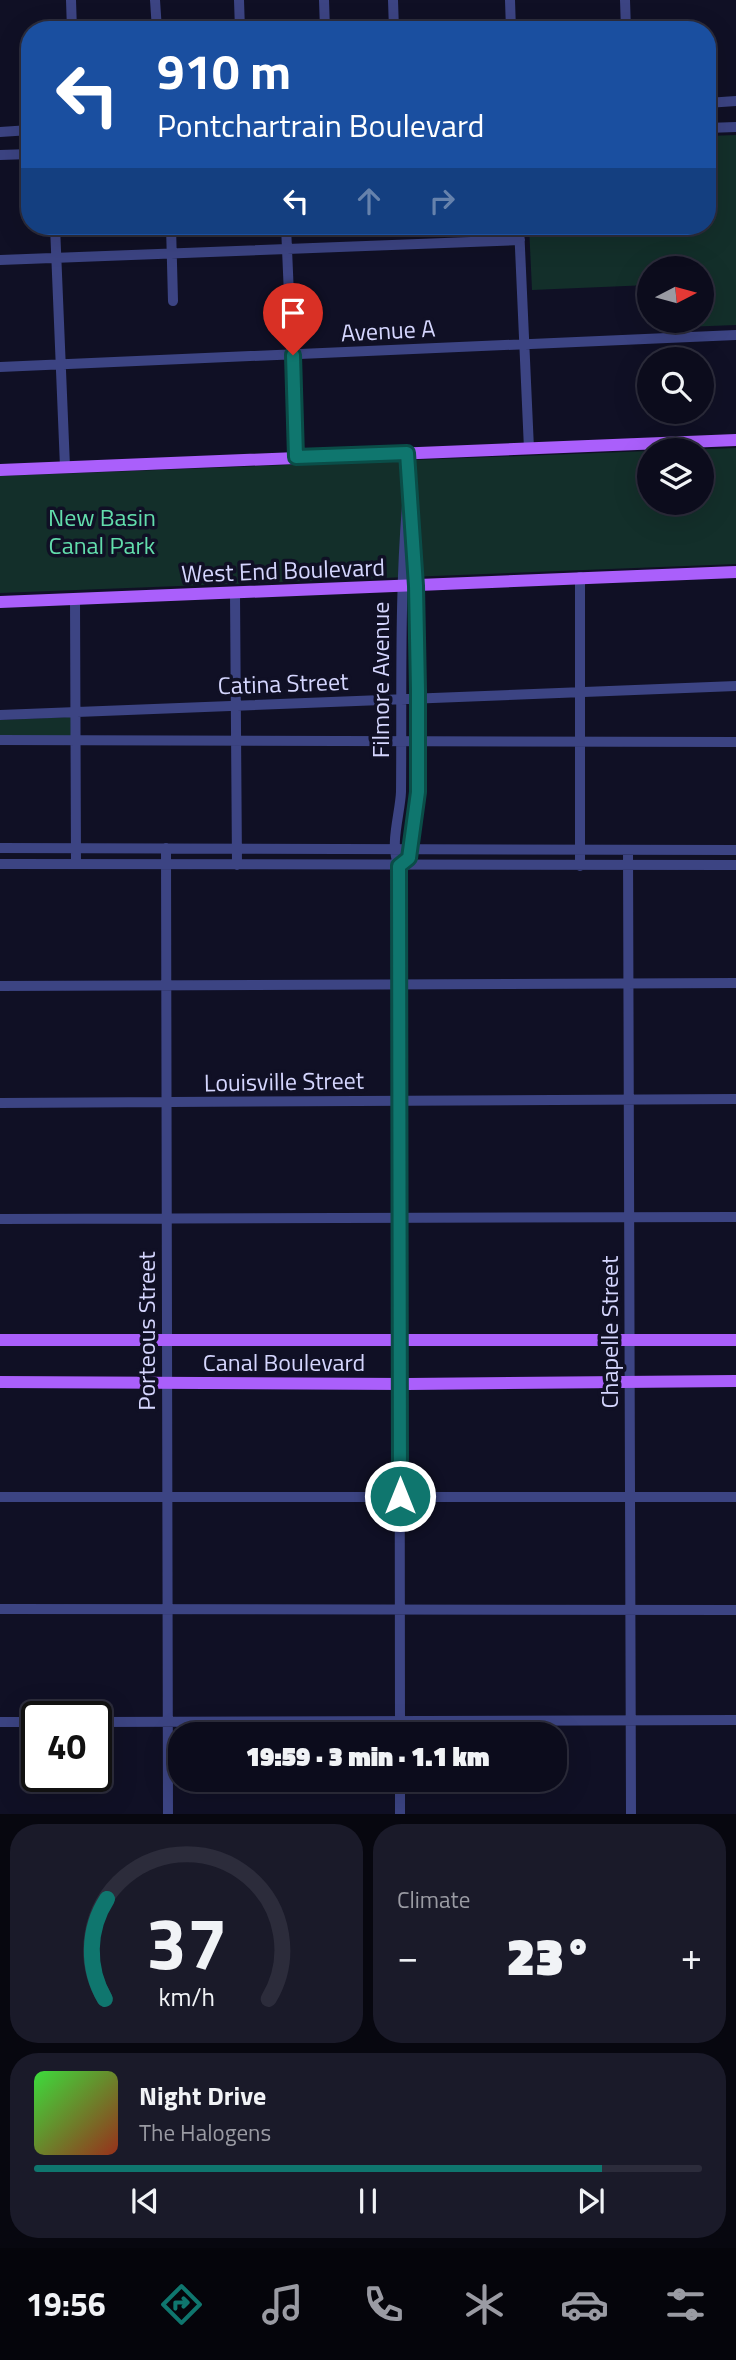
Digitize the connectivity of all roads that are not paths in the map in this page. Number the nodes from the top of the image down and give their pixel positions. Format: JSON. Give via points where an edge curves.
{"nodes":[{"id":1,"x":71,"y":0,"type":"edge"},
{"id":2,"x":155,"y":0,"type":"edge"},
{"id":3,"x":239,"y":0,"type":"edge"},
{"id":4,"x":324,"y":0,"type":"edge"},
{"id":5,"x":393,"y":0,"type":"edge"},
{"id":6,"x":510,"y":0,"type":"edge"},
{"id":7,"x":625,"y":0,"type":"edge"},
{"id":8,"x":72,"y":21,"type":"edge"},
{"id":9,"x":156,"y":21,"type":"edge"},
{"id":10,"x":240,"y":21,"type":"edge"},
{"id":11,"x":325,"y":21,"type":"edge"},
{"id":12,"x":394,"y":21,"type":"edge"},
{"id":13,"x":511,"y":21,"type":"edge"},
{"id":14,"x":626,"y":21,"type":"edge"},
{"id":15,"x":736,"y":102,"type":"edge"},
{"id":16,"x":716,"y":103,"type":"edge"},
{"id":17,"x":736,"y":127,"type":"edge"},
{"id":18,"x":716,"y":128,"type":"edge"},
{"id":19,"x":21,"y":131,"type":"edge"},
{"id":20,"x":0,"y":132,"type":"edge"},
{"id":21,"x":21,"y":154,"type":"edge"},
{"id":22,"x":0,"y":155,"type":"edge"},
{"id":23,"x":56,"y":235,"type":"edge"},
{"id":24,"x":171,"y":235,"type":"edge"},
{"id":25,"x":286,"y":235,"type":"edge"},
{"id":26,"x":520,"y":235,"type":"edge"},
{"id":27,"x":520,"y":240,"type":"junction"},
{"id":28,"x":287,"y":248,"type":"junction"},
{"id":29,"x":172,"y":253,"type":"junction"},
{"id":30,"x":57,"y":258,"type":"junction"},
{"id":31,"x":0,"y":260,"type":"edge"},
{"id":32,"x":173,"y":301,"type":"dead end"},
{"id":33,"x":736,"y":335,"type":"edge"},
{"id":34,"x":525,"y":344,"type":"junction"},
{"id":35,"x":293,"y":355,"type":"junction"},
{"id":36,"x":62,"y":364,"type":"junction"},
{"id":37,"x":0,"y":367,"type":"edge"},
{"id":38,"x":736,"y":440,"type":"edge"},
{"id":39,"x":529,"y":449,"type":"junction"},
{"id":40,"x":407,"y":453,"type":"junction"},
{"id":41,"x":296,"y":457,"type":"junction"},
{"id":42,"x":65,"y":467,"type":"junction"},
{"id":43,"x":0,"y":470,"type":"edge"},
{"id":44,"x":408,"y":494,"type":"junction"},
{"id":45,"x":736,"y":572,"type":"edge"},
{"id":46,"x":580,"y":578,"type":"junction"},
{"id":47,"x":400,"y":586,"type":"junction"},
{"id":48,"x":416,"y":586,"type":"junction"},
{"id":49,"x":235,"y":594,"type":"junction"},
{"id":50,"x":75,"y":598,"type":"junction"},
{"id":51,"x":0,"y":602,"type":"edge"},
{"id":52,"x":736,"y":686,"type":"edge"},
{"id":53,"x":581,"y":692,"type":"junction"},
{"id":54,"x":418,"y":699,"type":"junction"},
{"id":55,"x":400,"y":700,"type":"junction"},
{"id":56,"x":237,"y":706,"type":"junction"},
{"id":57,"x":76,"y":712,"type":"junction"},
{"id":58,"x":0,"y":715,"type":"edge"},
{"id":59,"x":0,"y":740,"type":"edge"},
{"id":60,"x":76,"y":741,"type":"junction"},
{"id":61,"x":238,"y":742,"type":"junction"},
{"id":62,"x":418,"y":742,"type":"junction"},
{"id":63,"x":736,"y":742,"type":"edge"},
{"id":64,"x":401,"y":743,"type":"junction"},
{"id":65,"x":581,"y":743,"type":"junction"},
{"id":66,"x":76,"y":847,"type":"junction"},
{"id":67,"x":0,"y":848,"type":"edge"},
{"id":68,"x":166,"y":848,"type":"junction"},
{"id":69,"x":238,"y":849,"type":"junction"},
{"id":70,"x":395,"y":849,"type":"junction"},
{"id":71,"x":411,"y":849,"type":"junction"},
{"id":72,"x":580,"y":849,"type":"junction"},
{"id":73,"x":628,"y":850,"type":"junction"},
{"id":74,"x":736,"y":850,"type":"edge"},
{"id":75,"x":0,"y":864,"type":"edge"},
{"id":76,"x":76,"y":864,"type":"junction"},
{"id":77,"x":166,"y":864,"type":"junction"},
{"id":78,"x":237,"y":865,"type":"junction"},
{"id":79,"x":736,"y":865,"type":"edge"},
{"id":80,"x":399,"y":866,"type":"junction"},
{"id":81,"x":580,"y":866,"type":"junction"},
{"id":82,"x":628,"y":866,"type":"junction"},
{"id":83,"x":629,"y":983,"type":"junction"},
{"id":84,"x":736,"y":983,"type":"edge"},
{"id":85,"x":0,"y":986,"type":"edge"},
{"id":86,"x":398,"y":986,"type":"junction"},
{"id":87,"x":166,"y":987,"type":"junction"},
{"id":88,"x":629,"y":1100,"type":"junction"},
{"id":89,"x":736,"y":1100,"type":"edge"},
{"id":90,"x":399,"y":1101,"type":"junction"},
{"id":91,"x":0,"y":1103,"type":"edge"},
{"id":92,"x":166,"y":1104,"type":"junction"},
{"id":93,"x":629,"y":1217,"type":"junction"},
{"id":94,"x":736,"y":1217,"type":"edge"},
{"id":95,"x":0,"y":1219,"type":"edge"},
{"id":96,"x":167,"y":1219,"type":"junction"},
{"id":97,"x":399,"y":1219,"type":"junction"},
{"id":98,"x":167,"y":1339,"type":"junction"},
{"id":99,"x":0,"y":1340,"type":"edge"},
{"id":100,"x":400,"y":1340,"type":"junction"},
{"id":101,"x":630,"y":1340,"type":"junction"},
{"id":102,"x":736,"y":1340,"type":"edge"},
{"id":103,"x":630,"y":1381,"type":"junction"},
{"id":104,"x":736,"y":1381,"type":"edge"},
{"id":105,"x":0,"y":1382,"type":"edge"},
{"id":106,"x":167,"y":1382,"type":"junction"},
{"id":107,"x":400,"y":1384,"type":"junction"},
{"id":108,"x":400,"y":1496,"type":"junction"},
{"id":109,"x":0,"y":1497,"type":"edge"},
{"id":110,"x":167,"y":1497,"type":"junction"},
{"id":111,"x":736,"y":1497,"type":"edge"},
{"id":112,"x":630,"y":1498,"type":"junction"},
{"id":113,"x":167,"y":1608,"type":"junction"},
{"id":114,"x":0,"y":1609,"type":"edge"},
{"id":115,"x":631,"y":1610,"type":"junction"},
{"id":116,"x":736,"y":1610,"type":"edge"},
{"id":117,"x":400,"y":1611,"type":"junction"},
{"id":118,"x":400,"y":1719,"type":"junction"},
{"id":119,"x":631,"y":1720,"type":"junction"},
{"id":120,"x":736,"y":1720,"type":"edge"},
{"id":121,"x":21,"y":1722,"type":"edge"},
{"id":122,"x":112,"y":1722,"type":"edge"},
{"id":123,"x":168,"y":1722,"type":"junction"},
{"id":124,"x":0,"y":1723,"type":"edge"},
{"id":125,"x":168,"y":1792,"type":"edge"},
{"id":126,"x":400,"y":1792,"type":"edge"},
{"id":127,"x":168,"y":1814,"type":"edge"},
{"id":128,"x":400,"y":1814,"type":"edge"},
{"id":129,"x":631,"y":1814,"type":"edge"}],
"edges":[{"from":1,"to":8,"type":"street"},
{"from":2,"to":9,"type":"street"},
{"from":3,"to":10,"type":"street"},
{"from":4,"to":11,"type":"street"},
{"from":5,"to":12,"type":"street"},
{"from":6,"to":13,"type":"street"},
{"from":7,"to":14,"type":"street"},
{"from":15,"to":16,"type":"street"},
{"from":17,"to":18,"type":"street"},
{"from":19,"to":20,"type":"street"},
{"from":21,"to":22,"type":"street"},
{"from":23,"to":30,"type":"street"},
{"from":24,"to":29,"type":"street"},
{"from":25,"to":28,"type":"street"},
{"from":26,"to":27,"type":"street"},
{"from":27,"to":28,"type":"street"},
{"from":27,"to":34,"type":"street"},
{"from":28,"to":29,"type":"street"},
{"from":28,"to":35,"type":"street"},
{"from":29,"to":30,"type":"street"},
{"from":29,"to":32,"type":"street"},
{"from":30,"to":31,"type":"street"},
{"from":30,"to":36,"type":"street"},
{"from":33,"to":34,"type":"street","name":"Avenue A"},
{"from":34,"to":35,"type":"street","name":"Avenue A"},
{"from":34,"to":39,"type":"street"},
{"from":35,"to":36,"type":"street","name":"Avenue A"},
{"from":35,"to":41,"type":"street"},
{"from":36,"to":37,"type":"street","name":"Avenue A"},
{"from":36,"to":42,"type":"street"},
{"from":38,"to":39,"type":"main road"},
{"from":39,"to":40,"type":"main road"},
{"from":40,"to":41,"type":"main road"},
{"from":40,"to":44,"type":"street","name":"Filmore Avenue"},
{"from":41,"to":42,"type":"main road"},
{"from":42,"to":43,"type":"main road"},
{"from":44,"to":47,"type":"street","name":"Filmore Avenue"},
{"from":44,"to":48,"type":"street","name":"Filmore Avenue"},
{"from":45,"to":46,"type":"main road","name":"West End Boulevard"},
{"from":46,"to":48,"type":"main road","name":"West End Boulevard"},
{"from":46,"to":53,"type":"street"},
{"from":47,"to":48,"type":"main road","name":"West End Boulevard"},
{"from":47,"to":49,"type":"main road","name":"West End Boulevard"},
{"from":47,"to":55,"type":"street","name":"Filmore Avenue"},
{"from":48,"to":54,"type":"street","name":"Filmore Avenue"},
{"from":49,"to":50,"type":"main road","name":"West End Boulevard"},
{"from":49,"to":56,"type":"street"},
{"from":50,"to":51,"type":"main road","name":"West End Boulevard"},
{"from":50,"to":57,"type":"street"},
{"from":52,"to":53,"type":"street","name":"Catina Street"},
{"from":53,"to":54,"type":"street","name":"Catina Street"},
{"from":53,"to":65,"type":"street"},
{"from":54,"to":55,"type":"street","name":"Catina Street"},
{"from":54,"to":62,"type":"street","name":"Filmore Avenue"},
{"from":55,"to":56,"type":"street","name":"Catina Street"},
{"from":55,"to":64,"type":"street","name":"Filmore Avenue"},
{"from":56,"to":57,"type":"street","name":"Catina Street"},
{"from":56,"to":61,"type":"street"},
{"from":57,"to":58,"type":"street","name":"Catina Street"},
{"from":57,"to":60,"type":"street"},
{"from":59,"to":60,"type":"street"},
{"from":60,"to":61,"type":"street"},
{"from":60,"to":66,"type":"street"},
{"from":61,"to":64,"type":"street"},
{"from":61,"to":69,"type":"street"},
{"from":62,"to":64,"type":"street"},
{"from":62,"to":65,"type":"street"},
{"from":62,"to":71,"type":"street","name":"Filmore Avenue"},
{"from":63,"to":65,"type":"street"},
{"from":64,"to":70,"type":"street","name":"Filmore Avenue"},
{"from":65,"to":72,"type":"street"},
{"from":66,"to":67,"type":"street"},
{"from":66,"to":68,"type":"street"},
{"from":66,"to":76,"type":"street"},
{"from":68,"to":69,"type":"street"},
{"from":68,"to":77,"type":"street","name":"Porteous Street"},
{"from":69,"to":70,"type":"street"},
{"from":69,"to":78,"type":"street"},
{"from":70,"to":71,"type":"street"},
{"from":70,"to":80,"type":"street","name":"Filmore Avenue"},
{"from":71,"to":72,"type":"street"},
{"from":71,"to":80,"type":"street","name":"Filmore Avenue","via":[[409,858]]},
{"from":72,"to":73,"type":"street"},
{"from":72,"to":81,"type":"street"},
{"from":73,"to":74,"type":"street"},
{"from":73,"to":82,"type":"street","name":"Chapelle Street"},
{"from":75,"to":76,"type":"street"},
{"from":76,"to":77,"type":"street"},
{"from":77,"to":78,"type":"street"},
{"from":77,"to":87,"type":"street","name":"Porteous Street"},
{"from":78,"to":80,"type":"street"},
{"from":79,"to":82,"type":"street"},
{"from":80,"to":81,"type":"street"},
{"from":80,"to":86,"type":"street","name":"Filmore Avenue"},
{"from":81,"to":82,"type":"street"},
{"from":82,"to":83,"type":"street","name":"Chapelle Street"},
{"from":83,"to":84,"type":"street"},
{"from":83,"to":86,"type":"street"},
{"from":83,"to":88,"type":"street","name":"Chapelle Street"},
{"from":85,"to":87,"type":"street"},
{"from":86,"to":87,"type":"street"},
{"from":86,"to":90,"type":"street","name":"Filmore Avenue"},
{"from":87,"to":92,"type":"street","name":"Porteous Street"},
{"from":88,"to":89,"type":"street","name":"Louisville Street"},
{"from":88,"to":90,"type":"street","name":"Louisville Street"},
{"from":88,"to":93,"type":"street","name":"Chapelle Street"},
{"from":90,"to":92,"type":"street","name":"Louisville Street"},
{"from":90,"to":97,"type":"street","name":"Filmore Avenue"},
{"from":91,"to":92,"type":"street","name":"Louisville Street"},
{"from":92,"to":96,"type":"street","name":"Porteous Street"},
{"from":93,"to":94,"type":"street"},
{"from":93,"to":97,"type":"street"},
{"from":93,"to":101,"type":"street","name":"Chapelle Street"},
{"from":95,"to":96,"type":"street"},
{"from":96,"to":97,"type":"street"},
{"from":96,"to":98,"type":"street","name":"Porteous Street"},
{"from":97,"to":100,"type":"street","name":"Filmore Avenue"},
{"from":98,"to":99,"type":"main road","name":"Canal Boulevard"},
{"from":98,"to":100,"type":"main road","name":"Canal Boulevard"},
{"from":98,"to":106,"type":"street","name":"Porteous Street"},
{"from":100,"to":101,"type":"main road","name":"Canal Boulevard"},
{"from":100,"to":107,"type":"street","name":"Filmore Avenue"},
{"from":101,"to":102,"type":"main road","name":"Canal Boulevard"},
{"from":101,"to":103,"type":"street","name":"Chapelle Street"},
{"from":103,"to":104,"type":"main road","name":"Canal Boulevard"},
{"from":103,"to":107,"type":"main road","name":"Canal Boulevard"},
{"from":103,"to":112,"type":"street","name":"Chapelle Street"},
{"from":105,"to":106,"type":"main road","name":"Canal Boulevard"},
{"from":106,"to":107,"type":"main road","name":"Canal Boulevard"},
{"from":106,"to":110,"type":"street","name":"Porteous Street"},
{"from":107,"to":108,"type":"street","name":"Filmore Avenue"},
{"from":108,"to":110,"type":"street"},
{"from":108,"to":112,"type":"street"},
{"from":108,"to":117,"type":"street","name":"Filmore Avenue"},
{"from":109,"to":110,"type":"street"},
{"from":110,"to":113,"type":"street","name":"Porteous Street"},
{"from":111,"to":112,"type":"street"},
{"from":112,"to":115,"type":"street","name":"Chapelle Street"},
{"from":113,"to":114,"type":"street"},
{"from":113,"to":117,"type":"street"},
{"from":113,"to":123,"type":"street","name":"Porteous Street"},
{"from":115,"to":116,"type":"street"},
{"from":115,"to":117,"type":"street"},
{"from":115,"to":119,"type":"street","name":"Chapelle Street"},
{"from":117,"to":118,"type":"street","name":"Filmore Avenue"},
{"from":118,"to":119,"type":"street"},
{"from":118,"to":123,"type":"street"},
{"from":119,"to":120,"type":"street"},
{"from":119,"to":129,"type":"street","name":"Chapelle Street"},
{"from":121,"to":124,"type":"street"},
{"from":122,"to":123,"type":"street"},
{"from":125,"to":127,"type":"street","name":"Porteous Street"},
{"from":126,"to":128,"type":"street"}]}
